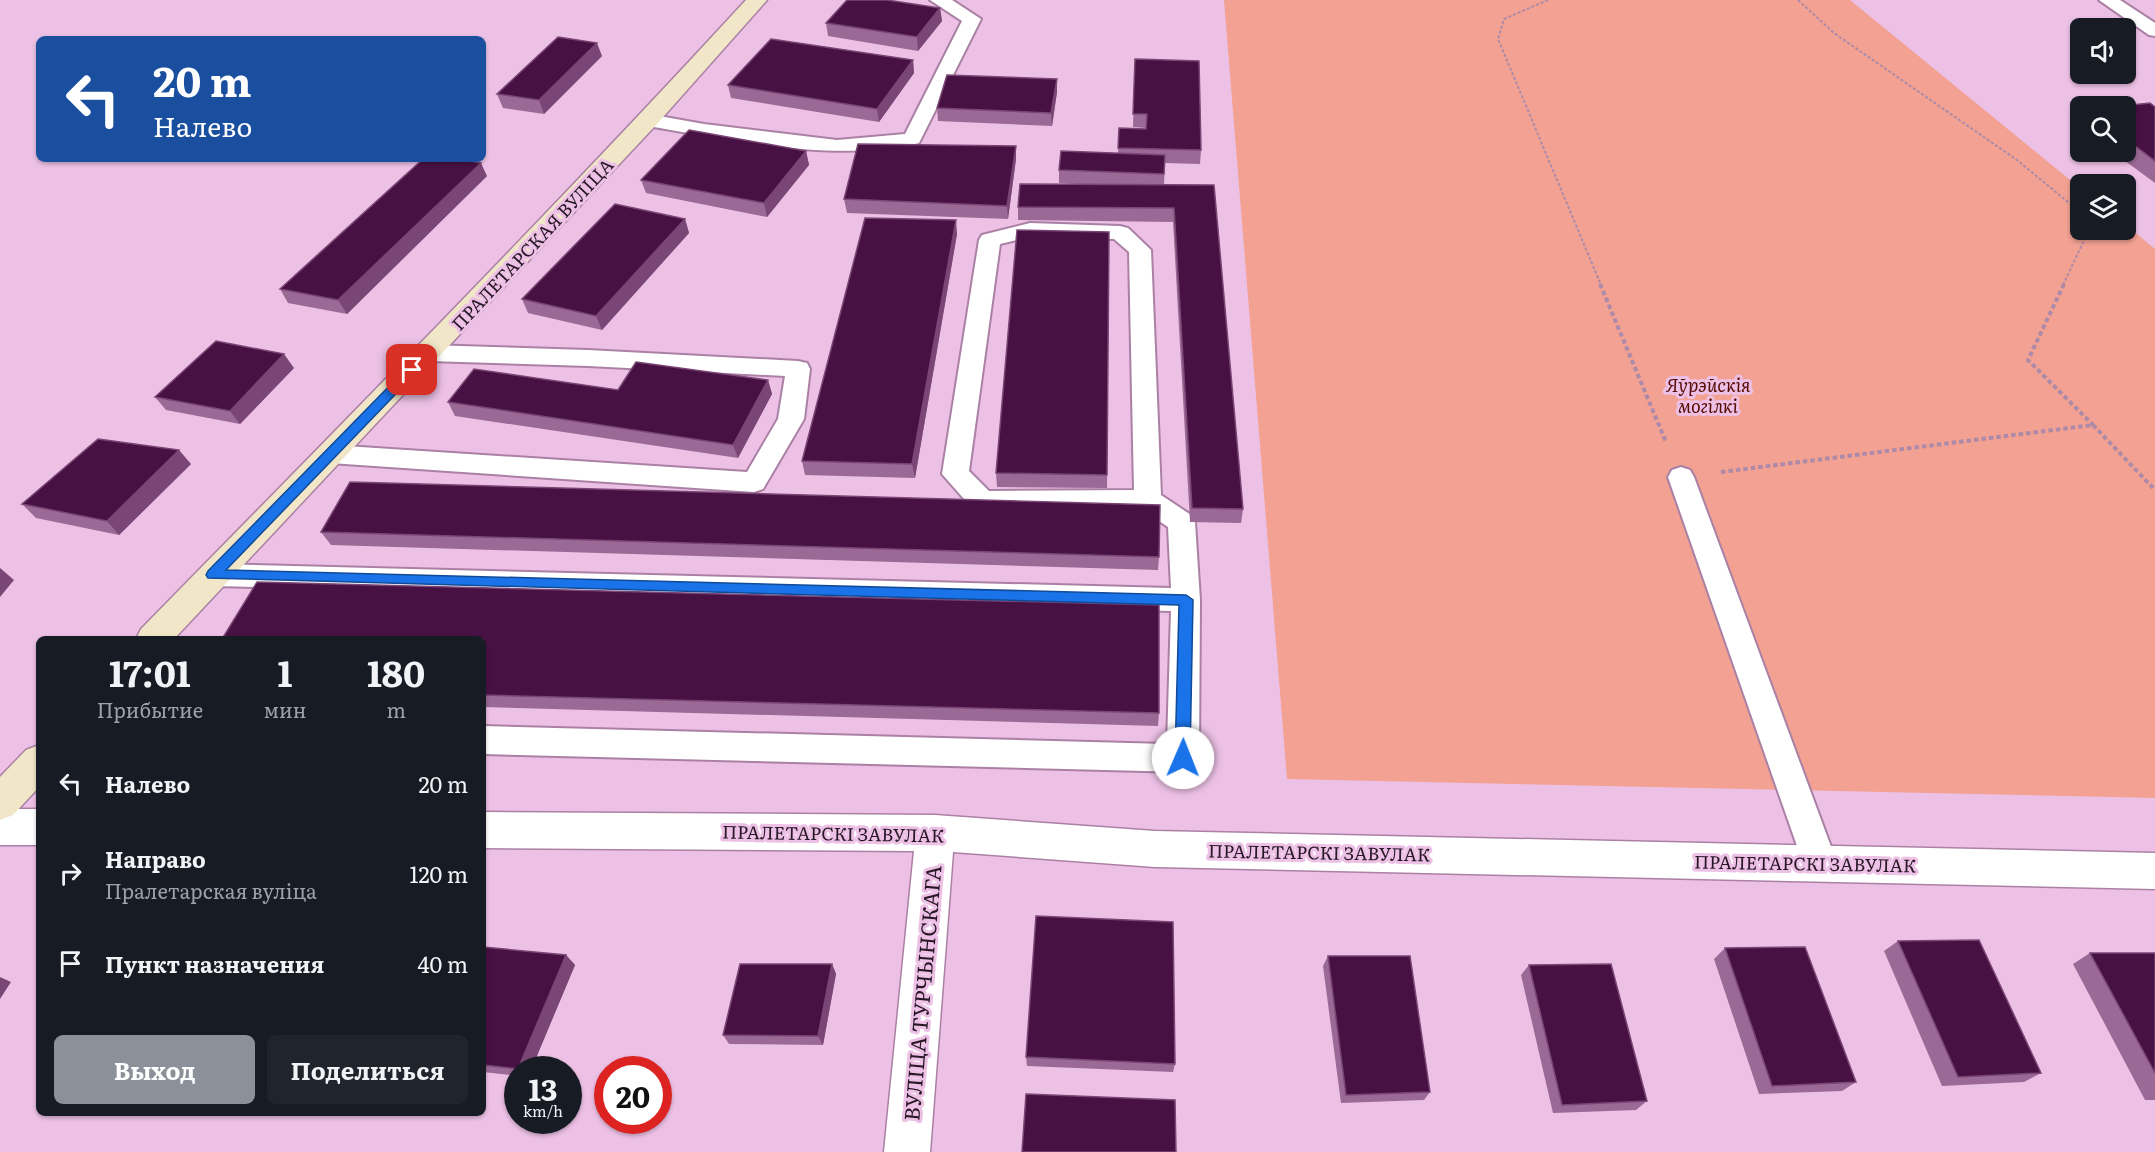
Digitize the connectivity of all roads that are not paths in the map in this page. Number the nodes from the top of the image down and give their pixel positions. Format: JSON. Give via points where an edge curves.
{"nodes":[{"id":1,"x":757,"y":0,"type":"edge"},
{"id":2,"x":939,"y":0,"type":"edge"},
{"id":3,"x":2108,"y":0,"type":"edge"},
{"id":4,"x":2155,"y":31,"type":"edge"},
{"id":5,"x":648,"y":120,"type":"junction"},
{"id":6,"x":428,"y":353,"type":"junction"},
{"id":7,"x":330,"y":454,"type":"junction"},
{"id":8,"x":1681,"y":477,"type":"road end"},
{"id":9,"x":1148,"y":500,"type":"junction"},
{"id":10,"x":213,"y":575,"type":"junction"},
{"id":11,"x":1186,"y":600,"type":"junction"},
{"id":12,"x":156,"y":636,"type":"edge"},
{"id":13,"x":486,"y":740,"type":"edge"},
{"id":14,"x":36,"y":764,"type":"edge"},
{"id":15,"x":0,"y":803,"type":"edge"},
{"id":16,"x":0,"y":827,"type":"edge"},
{"id":17,"x":36,"y":827,"type":"edge"},
{"id":18,"x":486,"y":830,"type":"edge"},
{"id":19,"x":935,"y":833,"type":"junction"},
{"id":20,"x":1820,"y":863,"type":"junction"},
{"id":21,"x":2155,"y":871,"type":"edge"},
{"id":22,"x":907,"y":1152,"type":"edge"}],
"edges":[{"from":1,"to":5,"type":"street","name":"ПРАЛЕТАРСКАЯ ВУЛІЦА"},
{"from":2,"to":5,"type":"lane","via":[[972,19],[912,139],[837,146]]},
{"from":3,"to":4,"type":"lane"},
{"from":5,"to":6,"type":"street","name":"ПРАЛЕТАРСКАЯ ВУЛІЦА"},
{"from":6,"to":7,"type":"street","name":"ПРАЛЕТАРСКАЯ ВУЛІЦА"},
{"from":6,"to":7,"type":"lane","via":[[798,369],[791,419],[754,482]]},
{"from":7,"to":10,"type":"street","name":"ПРАЛЕТАРСКАЯ ВУЛІЦА"},
{"from":8,"to":20,"type":"lane"},
{"from":9,"to":9,"type":"lane","via":[[1140,250],[1120,233],[1030,230],[990,240],[955,474],[982,501]]},
{"from":9,"to":11,"type":"lane","via":[[1181,522]]},
{"from":10,"to":11,"type":"lane"},
{"from":10,"to":12,"type":"street","name":"ПРАЛЕТАРСКАЯ ВУЛІЦА"},
{"from":11,"to":13,"type":"lane","via":[[1183,758]]},
{"from":14,"to":15,"type":"street"},
{"from":16,"to":17,"type":"street"},
{"from":18,"to":19,"type":"street","name":"ПРАЛЕТАРСКІ ЗАВУЛАК"},
{"from":19,"to":20,"type":"street","name":"ПРАЛЕТАРСКІ ЗАВУЛАК","via":[[1155,849]]},
{"from":19,"to":22,"type":"street","name":"ВУЛІЦА ТУРЧЫНСКАГА"},
{"from":20,"to":21,"type":"street","name":"ПРАЛЕТАРСКІ ЗАВУЛАК"}]}
